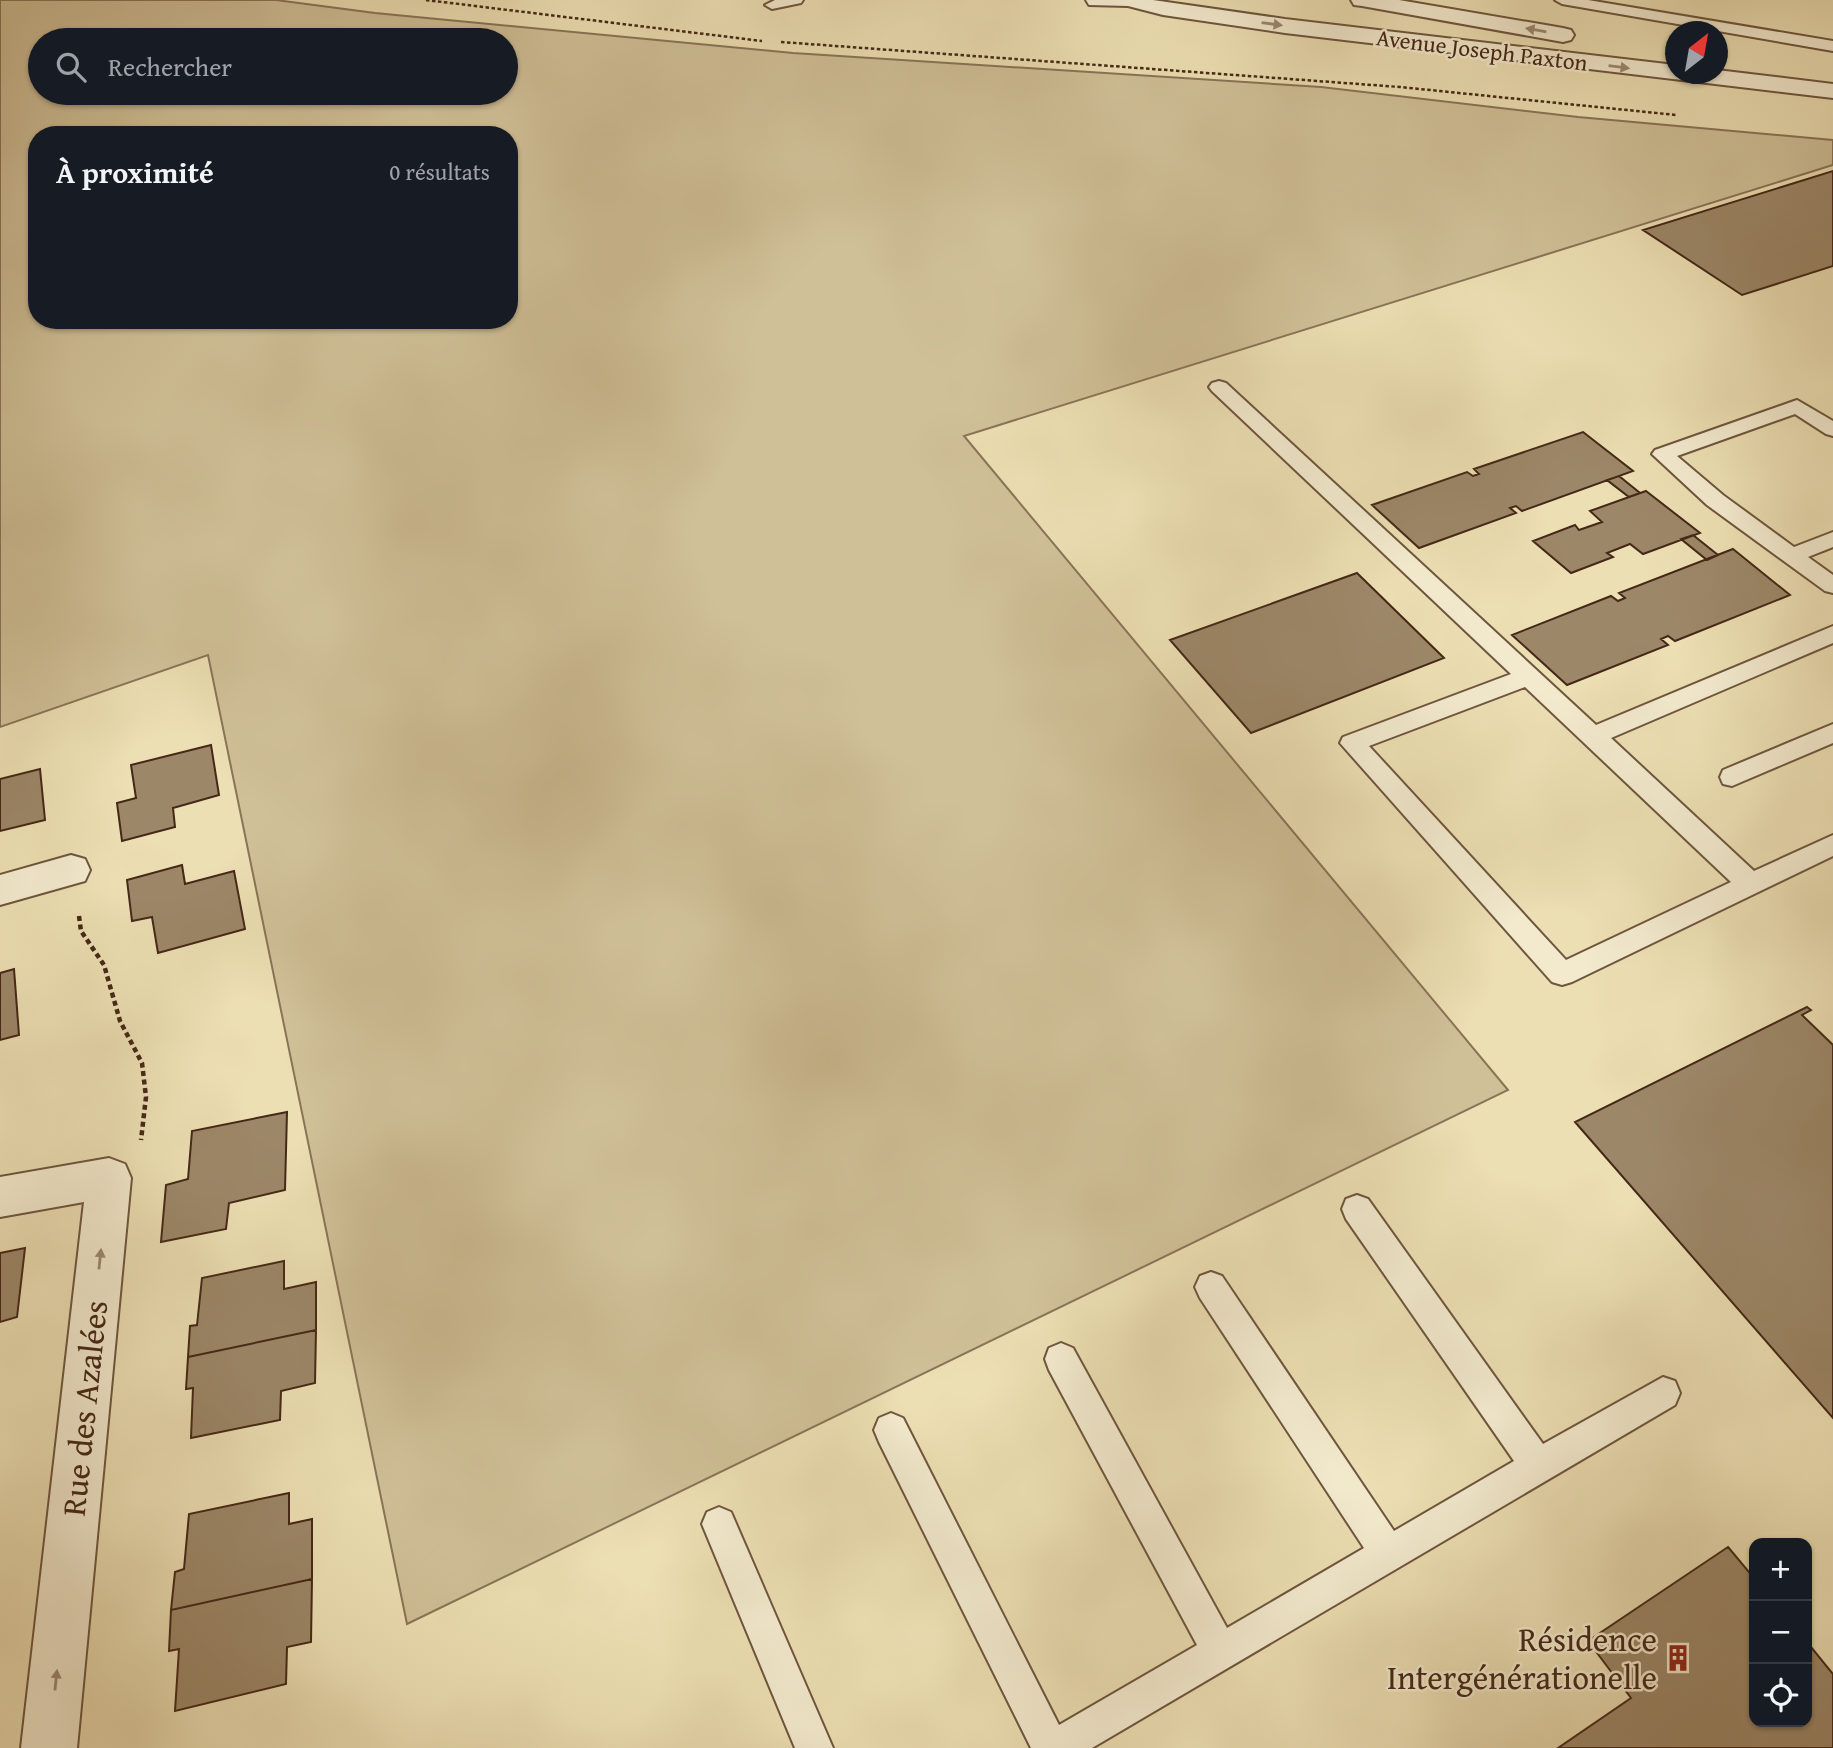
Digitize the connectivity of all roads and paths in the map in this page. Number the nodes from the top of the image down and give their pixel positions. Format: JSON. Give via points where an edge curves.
{"nodes":[{"id":1,"x":426,"y":0,"type":"edge"},
{"id":2,"x":796,"y":0,"type":"edge"},
{"id":3,"x":1097,"y":0,"type":"edge"},
{"id":4,"x":1134,"y":0,"type":"edge"},
{"id":5,"x":1362,"y":0,"type":"edge"},
{"id":6,"x":1562,"y":0,"type":"edge"},
{"id":7,"x":772,"y":5,"type":"dead end"},
{"id":8,"x":1580,"y":38,"type":"dead end"},
{"id":9,"x":765,"y":41,"type":"dead end"},
{"id":10,"x":778,"y":42,"type":"dead end"},
{"id":11,"x":1607,"y":43,"type":"dead end"},
{"id":12,"x":1833,"y":46,"type":"edge"},
{"id":13,"x":1665,"y":53,"type":"edge"},
{"id":14,"x":1728,"y":65,"type":"edge"},
{"id":15,"x":1833,"y":85,"type":"edge"},
{"id":16,"x":1833,"y":91,"type":"edge"},
{"id":17,"x":1680,"y":116,"type":"dead end"},
{"id":18,"x":1219,"y":387,"type":"dead end"},
{"id":19,"x":1833,"y":430,"type":"edge"},
{"id":20,"x":1833,"y":539,"type":"edge"},
{"id":21,"x":1793,"y":555,"type":"junction"},
{"id":22,"x":1833,"y":586,"type":"edge"},
{"id":23,"x":1833,"y":634,"type":"edge"},
{"id":24,"x":1529,"y":676,"type":"junction"},
{"id":25,"x":1833,"y":733,"type":"edge"},
{"id":26,"x":1593,"y":736,"type":"junction"},
{"id":27,"x":1732,"y":777,"type":"dead end"},
{"id":28,"x":1833,"y":845,"type":"edge"},
{"id":29,"x":71,"y":870,"type":"joint"},
{"id":30,"x":1751,"y":884,"type":"junction"},
{"id":31,"x":0,"y":890,"type":"edge"},
{"id":32,"x":109,"y":1178,"type":"junction"},
{"id":33,"x":0,"y":1197,"type":"edge"},
{"id":34,"x":1357,"y":1209,"type":"dead end"},
{"id":35,"x":1211,"y":1287,"type":"dead end"},
{"id":36,"x":1061,"y":1359,"type":"dead end"},
{"id":37,"x":1663,"y":1393,"type":"dead end"},
{"id":38,"x":891,"y":1430,"type":"dead end"},
{"id":39,"x":1538,"y":1466,"type":"junction"},
{"id":40,"x":719,"y":1524,"type":"dead end"},
{"id":41,"x":1388,"y":1553,"type":"junction"},
{"id":42,"x":1220,"y":1652,"type":"junction"},
{"id":43,"x":49,"y":1748,"type":"edge"},
{"id":44,"x":814,"y":1748,"type":"edge"},
{"id":45,"x":1053,"y":1748,"type":"edge"}],
"edges":[{"from":1,"to":9,"type":"path"},
{"from":2,"to":7,"type":"lane"},
{"from":3,"to":4,"type":"street","name":"Avenue Joseph Paxton"},
{"from":4,"to":16,"type":"street","name":"Avenue Joseph Paxton","one_way":true,"via":[[1163,9],[1272,24]]},
{"from":8,"to":5,"type":"street","name":"Avenue Joseph Paxton","one_way":true},
{"from":6,"to":12,"type":"lane"},
{"from":10,"to":17,"type":"path","via":[[1400,87]]},
{"from":11,"to":13,"type":"street","name":"Avenue Joseph Paxton"},
{"from":14,"to":15,"type":"street"},
{"from":18,"to":24,"type":"lane"},
{"from":19,"to":21,"type":"lane","via":[[1797,406],[1662,454],[1715,500]]},
{"from":20,"to":21,"type":"lane"},
{"from":21,"to":22,"type":"lane"},
{"from":23,"to":26,"type":"lane"},
{"from":24,"to":26,"type":"lane"},
{"from":24,"to":30,"type":"lane","via":[[1352,743],[1562,974]]},
{"from":25,"to":27,"type":"lane"},
{"from":26,"to":30,"type":"lane"},
{"from":28,"to":30,"type":"lane"},
{"from":29,"to":31,"type":"street"},
{"from":29,"to":32,"type":"path","via":[[81,930],[104,965],[120,1021],[142,1063],[146,1097],[138,1174]]},
{"from":32,"to":33,"type":"street"},
{"from":43,"to":32,"type":"street","name":"Rue des Azalées","one_way":true},
{"from":34,"to":39,"type":"lane"},
{"from":35,"to":41,"type":"lane"},
{"from":36,"to":42,"type":"lane"},
{"from":37,"to":39,"type":"lane"},
{"from":38,"to":45,"type":"lane"},
{"from":39,"to":41,"type":"lane"},
{"from":40,"to":44,"type":"lane"},
{"from":41,"to":42,"type":"lane"},
{"from":42,"to":45,"type":"lane"}]}
